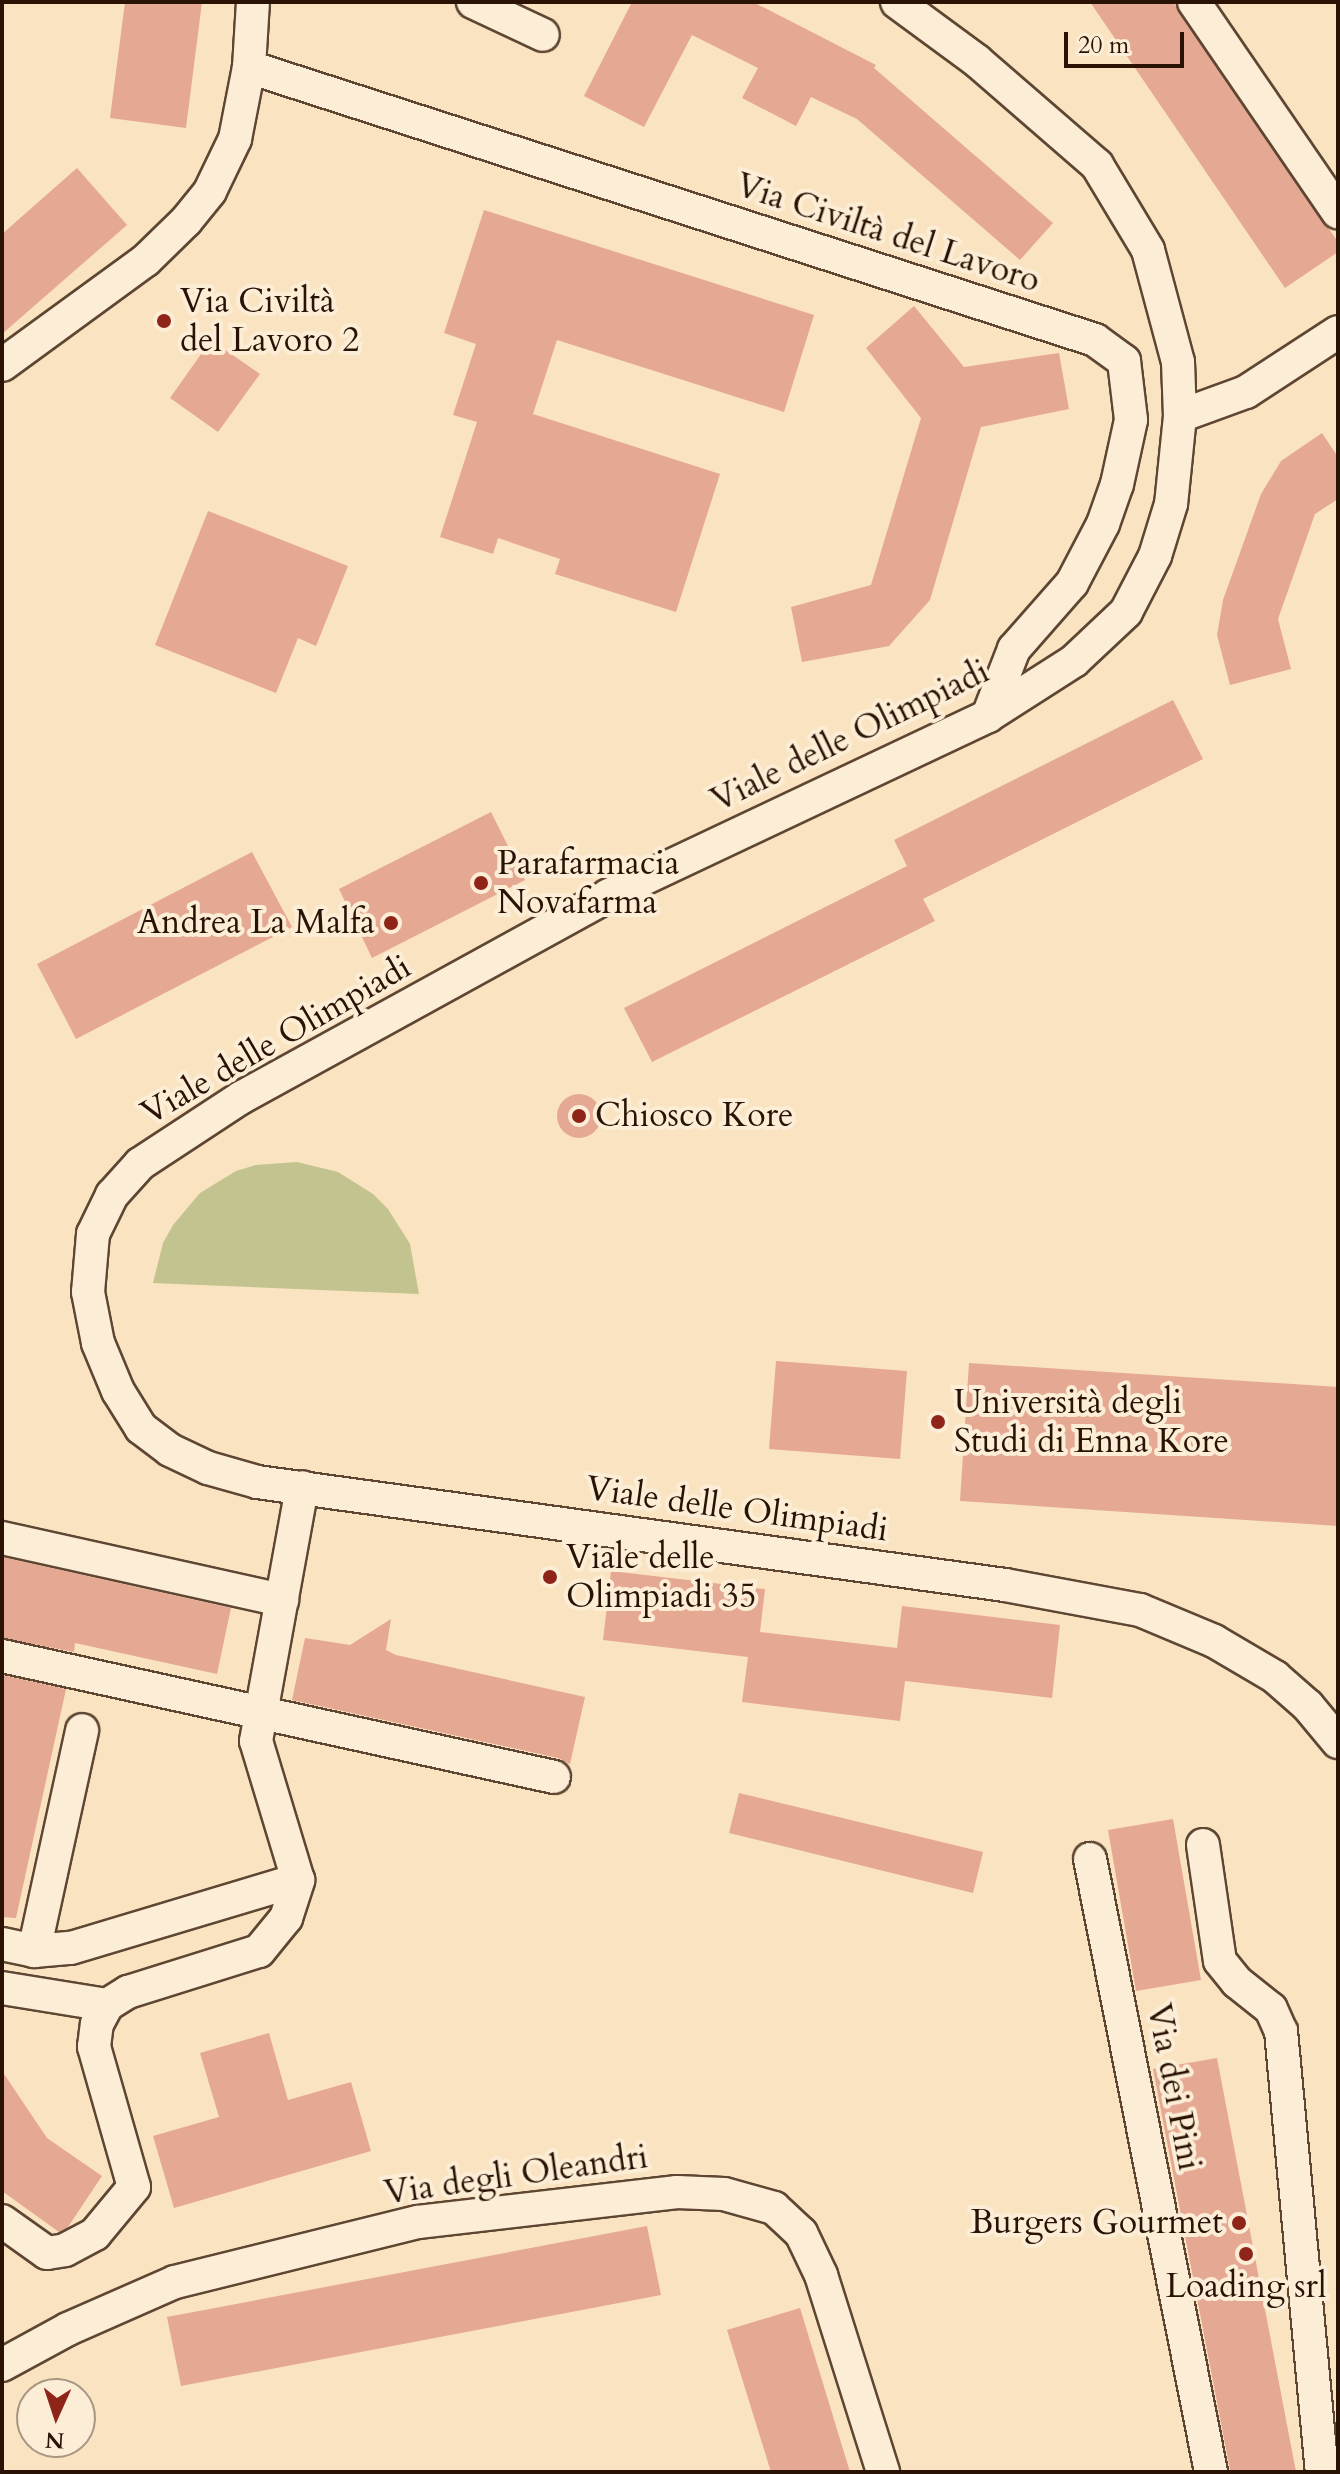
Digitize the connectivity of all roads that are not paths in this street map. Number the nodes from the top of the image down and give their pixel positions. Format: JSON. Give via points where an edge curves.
{"nodes":[{"id":1,"x":253,"y":2,"type":"edge"},
{"id":2,"x":473,"y":2,"type":"edge"},
{"id":3,"x":897,"y":2,"type":"edge"},
{"id":4,"x":1194,"y":2,"type":"edge"},
{"id":5,"x":543,"y":35,"type":"dead end"},
{"id":6,"x":249,"y":67,"type":"junction"},
{"id":7,"x":1338,"y":212,"type":"edge"},
{"id":8,"x":1338,"y":332,"type":"edge"},
{"id":9,"x":2,"y":365,"type":"edge"},
{"id":10,"x":1180,"y":416,"type":"junction"},
{"id":11,"x":988,"y":716,"type":"junction"},
{"id":12,"x":302,"y":1487,"type":"junction"},
{"id":13,"x":2,"y":1538,"type":"edge"},
{"id":14,"x":282,"y":1600,"type":"junction"},
{"id":15,"x":2,"y":1656,"type":"edge"},
{"id":16,"x":262,"y":1712,"type":"junction"},
{"id":17,"x":82,"y":1730,"type":"dead end"},
{"id":18,"x":1338,"y":1742,"type":"edge"},
{"id":19,"x":554,"y":1777,"type":"dead end"},
{"id":20,"x":1203,"y":1845,"type":"dead end"},
{"id":21,"x":1090,"y":1859,"type":"dead end"},
{"id":22,"x":298,"y":1880,"type":"junction"},
{"id":23,"x":2,"y":1944,"type":"edge"},
{"id":24,"x":34,"y":1951,"type":"junction"},
{"id":25,"x":2,"y":1988,"type":"edge"},
{"id":26,"x":107,"y":2005,"type":"junction"},
{"id":27,"x":2,"y":2221,"type":"edge"},
{"id":28,"x":2,"y":2365,"type":"edge"},
{"id":29,"x":883,"y":2472,"type":"edge"},
{"id":30,"x":1211,"y":2472,"type":"edge"},
{"id":31,"x":1322,"y":2472,"type":"edge"}],
"edges":[{"from":1,"to":6,"type":"street"},
{"from":2,"to":5,"type":"street"},
{"from":3,"to":10,"type":"street","name":"Viale delle Olimpiadi","via":[[977,61],[1097,165],[1148,250],[1178,362]]},
{"from":4,"to":7,"type":"street"},
{"from":6,"to":9,"type":"street","via":[[235,139],[210,191],[186,221],[146,260]]},
{"from":6,"to":11,"type":"street","name":"Via Civiltà del Lavoro","via":[[1095,340],[1124,361],[1131,420],[1103,524],[1072,583],[1014,649]]},
{"from":8,"to":10,"type":"street","via":[[1246,392]]},
{"from":10,"to":11,"type":"street","name":"Viale delle Olimpiadi","via":[[1171,504],[1155,556],[1126,612],[1074,661]]},
{"from":11,"to":12,"type":"street","name":"Viale delle Olimpiadi","via":[[594,903],[242,1097],[140,1164],[112,1195],[93,1234],[88,1292],[98,1343],[141,1428],[170,1450],[208,1468],[257,1482]]},
{"from":12,"to":14,"type":"street"},
{"from":12,"to":18,"type":"street","name":"Viale delle Olimpiadi","via":[[1005,1585],[1140,1610],[1214,1641],[1275,1677]]},
{"from":13,"to":14,"type":"street"},
{"from":14,"to":16,"type":"street"},
{"from":15,"to":16,"type":"street"},
{"from":16,"to":19,"type":"street"},
{"from":16,"to":22,"type":"street","via":[[256,1741]]},
{"from":17,"to":24,"type":"street"},
{"from":20,"to":31,"type":"street","via":[[1220,1961],[1271,2009],[1281,2031]]},
{"from":21,"to":30,"type":"street","name":"Via dei Pini"},
{"from":22,"to":24,"type":"street","via":[[71,1948]]},
{"from":22,"to":26,"type":"street","via":[[286,1918],[259,1951],[128,1992]]},
{"from":23,"to":24,"type":"street"},
{"from":25,"to":26,"type":"street"},
{"from":26,"to":27,"type":"street","via":[[94,2047],[134,2187],[95,2234],[65,2250],[47,2253]]},
{"from":28,"to":29,"type":"street","name":"Via degli Oleandri","via":[[175,2282],[418,2222],[677,2192],[724,2194],[774,2208],[801,2233],[821,2275]]}]}
